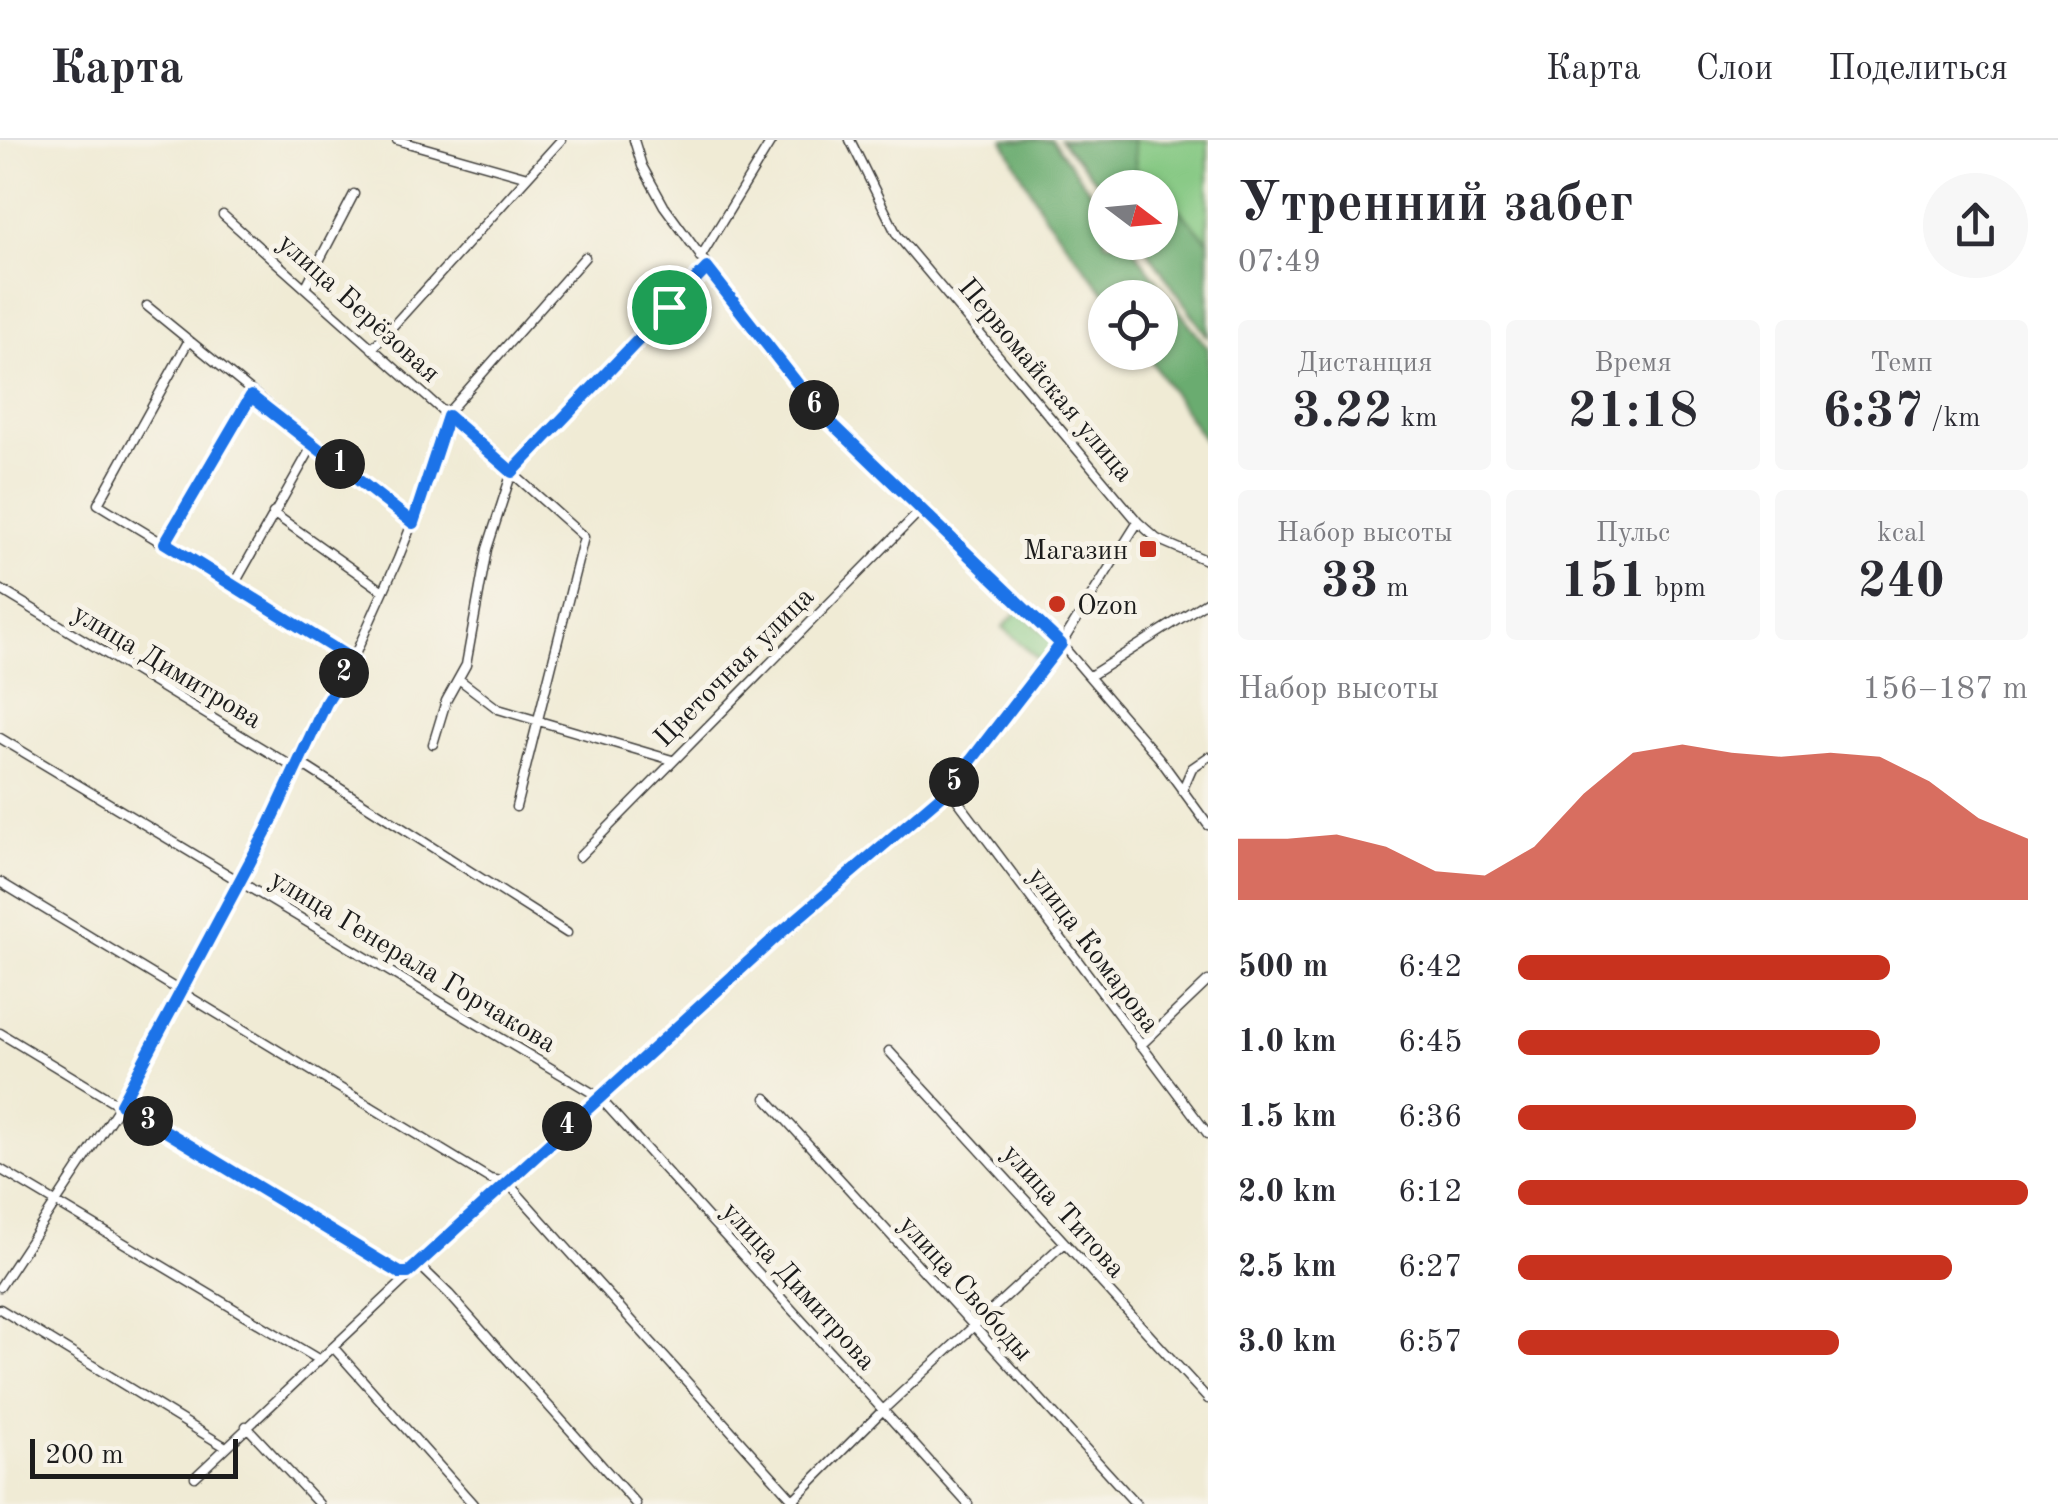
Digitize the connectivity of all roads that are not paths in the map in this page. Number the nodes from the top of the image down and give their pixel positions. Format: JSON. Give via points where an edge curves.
{"nodes":[{"id":1,"x":561,"y":140,"type":"edge"},
{"id":2,"x":634,"y":140,"type":"edge"},
{"id":3,"x":772,"y":140,"type":"edge"},
{"id":4,"x":850,"y":140,"type":"edge"},
{"id":5,"x":402,"y":141,"type":"edge"},
{"id":6,"x":524,"y":176,"type":"junction"},
{"id":7,"x":354,"y":194,"type":"dead end"},
{"id":8,"x":223,"y":215,"type":"dead end"},
{"id":9,"x":585,"y":256,"type":"dead end"},
{"id":10,"x":700,"y":258,"type":"junction"},
{"id":11,"x":707,"y":268,"type":"junction"},
{"id":12,"x":305,"y":288,"type":"junction"},
{"id":13,"x":147,"y":306,"type":"dead end"},
{"id":14,"x":189,"y":340,"type":"junction"},
{"id":15,"x":372,"y":349,"type":"junction"},
{"id":16,"x":251,"y":396,"type":"junction"},
{"id":17,"x":448,"y":416,"type":"junction"},
{"id":18,"x":314,"y":443,"type":"junction"},
{"id":19,"x":512,"y":472,"type":"junction"},
{"id":20,"x":922,"y":510,"type":"junction"},
{"id":21,"x":273,"y":514,"type":"junction"},
{"id":22,"x":1138,"y":522,"type":"junction"},
{"id":23,"x":413,"y":523,"type":"junction"},
{"id":24,"x":165,"y":543,"type":"junction"},
{"id":25,"x":1208,"y":561,"type":"edge"},
{"id":26,"x":234,"y":585,"type":"junction"},
{"id":27,"x":0,"y":589,"type":"edge"},
{"id":28,"x":383,"y":590,"type":"junction"},
{"id":29,"x":1208,"y":601,"type":"edge"},
{"id":30,"x":1061,"y":644,"type":"junction"},
{"id":31,"x":353,"y":660,"type":"junction"},
{"id":32,"x":1090,"y":676,"type":"junction"},
{"id":33,"x":460,"y":680,"type":"junction"},
{"id":34,"x":540,"y":722,"type":"junction"},
{"id":35,"x":0,"y":738,"type":"edge"},
{"id":36,"x":433,"y":744,"type":"dead end"},
{"id":37,"x":1208,"y":756,"type":"edge"},
{"id":38,"x":672,"y":760,"type":"junction"},
{"id":39,"x":293,"y":767,"type":"junction"},
{"id":40,"x":949,"y":789,"type":"junction"},
{"id":41,"x":1182,"y":791,"type":"junction"},
{"id":42,"x":516,"y":806,"type":"dead end"},
{"id":43,"x":1208,"y":825,"type":"edge"},
{"id":44,"x":578,"y":857,"type":"dead end"},
{"id":45,"x":236,"y":880,"type":"junction"},
{"id":46,"x":0,"y":882,"type":"edge"},
{"id":47,"x":567,"y":933,"type":"dead end"},
{"id":48,"x":1208,"y":982,"type":"edge"},
{"id":49,"x":180,"y":988,"type":"junction"},
{"id":50,"x":0,"y":1033,"type":"edge"},
{"id":51,"x":1140,"y":1046,"type":"junction"},
{"id":52,"x":889,"y":1051,"type":"dead end"},
{"id":53,"x":599,"y":1097,"type":"junction"},
{"id":54,"x":766,"y":1098,"type":"dead end"},
{"id":55,"x":121,"y":1104,"type":"junction"},
{"id":56,"x":1208,"y":1134,"type":"edge"},
{"id":57,"x":0,"y":1169,"type":"edge"},
{"id":58,"x":507,"y":1182,"type":"junction"},
{"id":59,"x":58,"y":1202,"type":"junction"},
{"id":60,"x":1064,"y":1242,"type":"junction"},
{"id":61,"x":418,"y":1264,"type":"junction"},
{"id":62,"x":408,"y":1273,"type":"junction"},
{"id":63,"x":0,"y":1286,"type":"edge"},
{"id":64,"x":0,"y":1309,"type":"edge"},
{"id":65,"x":972,"y":1328,"type":"junction"},
{"id":66,"x":333,"y":1347,"type":"junction"},
{"id":67,"x":318,"y":1359,"type":"junction"},
{"id":68,"x":1208,"y":1399,"type":"edge"},
{"id":69,"x":883,"y":1410,"type":"junction"},
{"id":70,"x":246,"y":1426,"type":"junction"},
{"id":71,"x":224,"y":1446,"type":"junction"},
{"id":72,"x":195,"y":1476,"type":"dead end"},
{"id":73,"x":793,"y":1503,"type":"edge"},
{"id":74,"x":320,"y":1504,"type":"edge"},
{"id":75,"x":472,"y":1504,"type":"edge"},
{"id":76,"x":636,"y":1504,"type":"edge"},
{"id":77,"x":968,"y":1504,"type":"edge"},
{"id":78,"x":1136,"y":1504,"type":"edge"}],
"edges":[{"from":1,"to":6,"type":"street"},
{"from":2,"to":10,"type":"street","via":[[656,191]]},
{"from":3,"to":10,"type":"street"},
{"from":4,"to":22,"type":"street","name":"Первомайская улица","via":[[897,235]]},
{"from":5,"to":6,"type":"street"},
{"from":6,"to":15,"type":"street"},
{"from":7,"to":12,"type":"street"},
{"from":8,"to":12,"type":"street","name":"улица Берёзовая"},
{"from":9,"to":17,"type":"street"},
{"from":10,"to":11,"type":"street"},
{"from":11,"to":19,"type":"street"},
{"from":11,"to":20,"type":"street","via":[[818,410]]},
{"from":12,"to":15,"type":"street","name":"улица Берёзовая"},
{"from":13,"to":14,"type":"street"},
{"from":14,"to":16,"type":"street"},
{"from":14,"to":24,"type":"street","via":[[98,504]]},
{"from":15,"to":17,"type":"street","name":"улица Берёзовая"},
{"from":16,"to":18,"type":"street"},
{"from":16,"to":24,"type":"street"},
{"from":17,"to":19,"type":"street","name":"улица Берёзовая"},
{"from":17,"to":23,"type":"street"},
{"from":18,"to":21,"type":"street"},
{"from":18,"to":23,"type":"street"},
{"from":19,"to":33,"type":"street"},
{"from":19,"to":34,"type":"street","name":"улица Берёзовая","via":[[584,537]]},
{"from":20,"to":30,"type":"street"},
{"from":20,"to":38,"type":"street","name":"Цветочная улица"},
{"from":21,"to":26,"type":"street"},
{"from":21,"to":28,"type":"street"},
{"from":22,"to":25,"type":"street","via":[[1157,539]]},
{"from":22,"to":30,"type":"street","name":"Первомайская улица"},
{"from":23,"to":28,"type":"street"},
{"from":24,"to":26,"type":"street"},
{"from":26,"to":31,"type":"street"},
{"from":27,"to":39,"type":"street","name":"улица Димитрова"},
{"from":28,"to":31,"type":"street"},
{"from":29,"to":32,"type":"street"},
{"from":30,"to":32,"type":"street"},
{"from":30,"to":40,"type":"street"},
{"from":31,"to":39,"type":"street"},
{"from":32,"to":41,"type":"street"},
{"from":33,"to":34,"type":"street","via":[[493,707]]},
{"from":33,"to":36,"type":"street"},
{"from":34,"to":38,"type":"street"},
{"from":34,"to":42,"type":"street"},
{"from":35,"to":45,"type":"street","name":"улица Генерала Горчакова"},
{"from":37,"to":41,"type":"street","via":[[1192,768]]},
{"from":38,"to":44,"type":"street","name":"Цветочная улица"},
{"from":39,"to":45,"type":"street","via":[[268,828]]},
{"from":39,"to":47,"type":"street","name":"улица Димитрова","via":[[308,768]]},
{"from":40,"to":51,"type":"street","name":"улица Комарова"},
{"from":40,"to":53,"type":"street"},
{"from":41,"to":43,"type":"street"},
{"from":45,"to":49,"type":"street"},
{"from":45,"to":53,"type":"street","name":"улица Генерала Горчакова"},
{"from":46,"to":49,"type":"street"},
{"from":48,"to":51,"type":"street"},
{"from":49,"to":55,"type":"street"},
{"from":49,"to":58,"type":"street","via":[[490,1178]]},
{"from":50,"to":55,"type":"street"},
{"from":51,"to":56,"type":"street","name":"улица Комарова"},
{"from":52,"to":60,"type":"street","name":"улица Титова"},
{"from":53,"to":58,"type":"street"},
{"from":53,"to":69,"type":"street","name":"улица Димитрова"},
{"from":54,"to":65,"type":"street","name":"улица Свободы"},
{"from":55,"to":59,"type":"street"},
{"from":55,"to":62,"type":"street","via":[[378,1262]]},
{"from":57,"to":59,"type":"street"},
{"from":58,"to":61,"type":"street"},
{"from":58,"to":73,"type":"street"},
{"from":59,"to":63,"type":"street"},
{"from":59,"to":67,"type":"street"},
{"from":60,"to":65,"type":"street"},
{"from":60,"to":68,"type":"street","name":"улица Титова"},
{"from":61,"to":62,"type":"street"},
{"from":61,"to":76,"type":"street"},
{"from":62,"to":66,"type":"street"},
{"from":64,"to":71,"type":"street"},
{"from":65,"to":69,"type":"street"},
{"from":65,"to":78,"type":"street","name":"улица Свободы"},
{"from":66,"to":67,"type":"street"},
{"from":66,"to":75,"type":"street"},
{"from":67,"to":70,"type":"street"},
{"from":69,"to":73,"type":"street"},
{"from":69,"to":77,"type":"street","name":"улица Димитрова"},
{"from":70,"to":71,"type":"street"},
{"from":70,"to":74,"type":"street"},
{"from":71,"to":72,"type":"street"}]}
